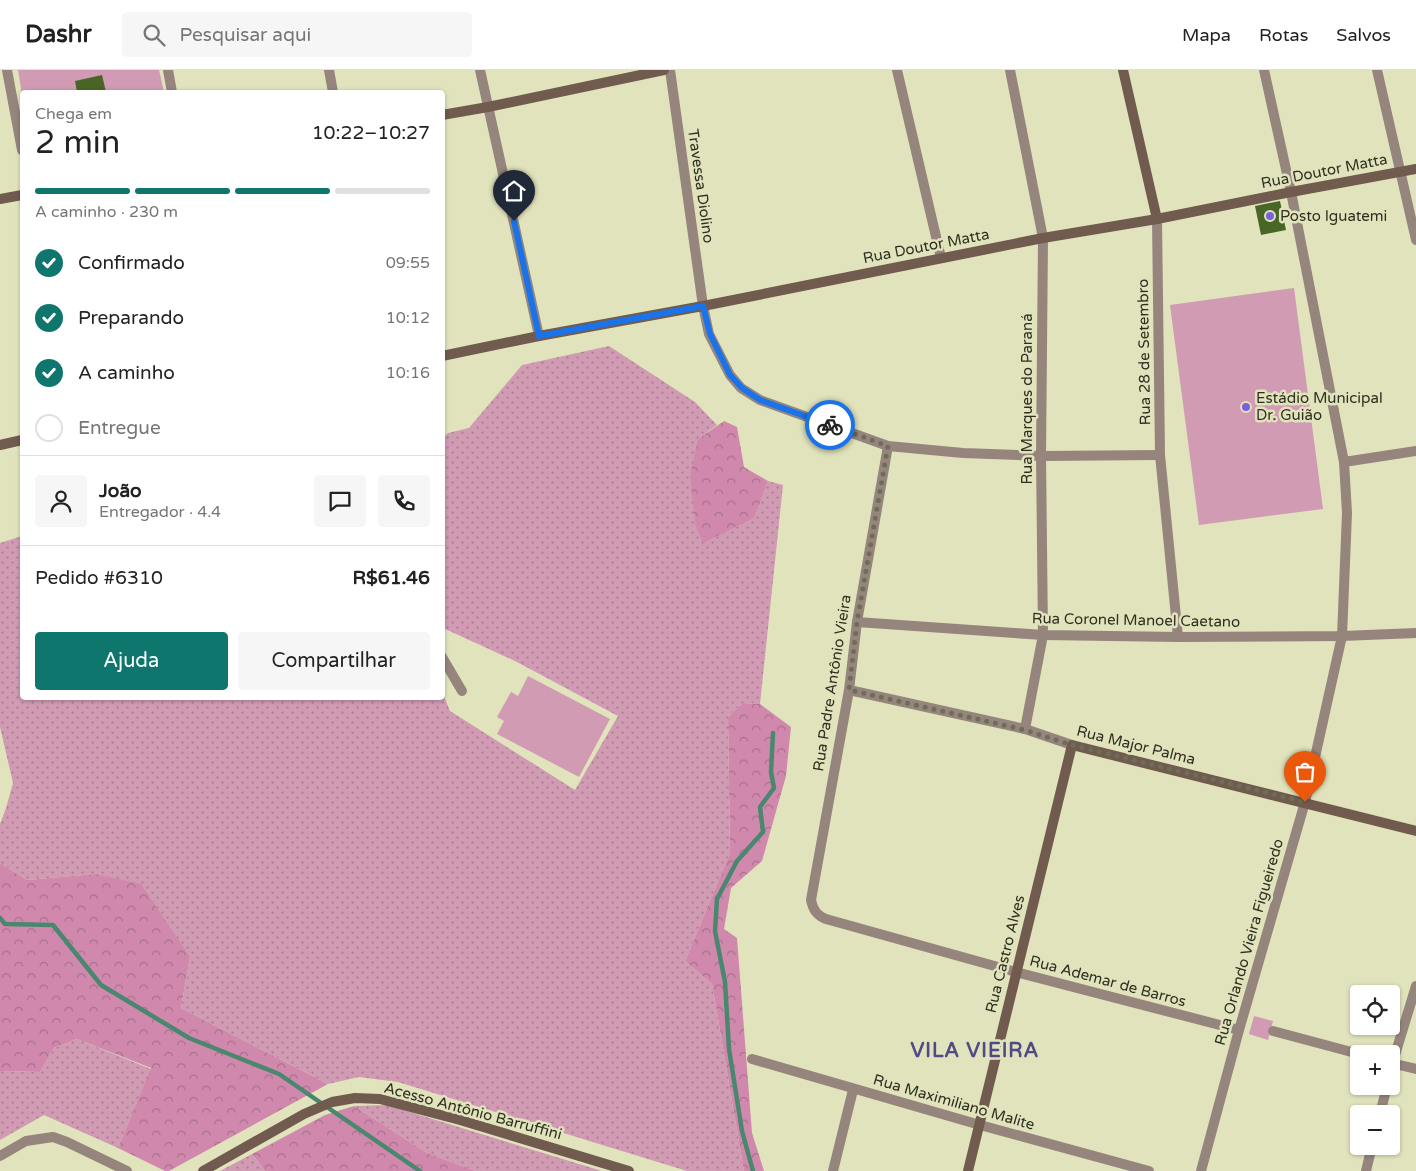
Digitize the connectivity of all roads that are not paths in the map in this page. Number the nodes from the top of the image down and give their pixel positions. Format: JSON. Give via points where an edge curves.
{"nodes":[{"id":1,"x":7,"y":70,"type":"edge"},
{"id":2,"x":168,"y":70,"type":"edge"},
{"id":3,"x":329,"y":70,"type":"edge"},
{"id":4,"x":480,"y":70,"type":"edge"},
{"id":5,"x":664,"y":70,"type":"edge"},
{"id":6,"x":670,"y":70,"type":"edge"},
{"id":7,"x":897,"y":70,"type":"edge"},
{"id":8,"x":1010,"y":70,"type":"edge"},
{"id":9,"x":1123,"y":70,"type":"edge"},
{"id":10,"x":1264,"y":70,"type":"edge"},
{"id":11,"x":1377,"y":70,"type":"edge"},
{"id":12,"x":172,"y":90,"type":"edge"},
{"id":13,"x":334,"y":90,"type":"edge"},
{"id":14,"x":488,"y":107,"type":"junction"},
{"id":15,"x":445,"y":114,"type":"edge"},
{"id":16,"x":20,"y":139,"type":"edge"},
{"id":17,"x":1416,"y":169,"type":"edge"},
{"id":18,"x":1400,"y":172,"type":"junction"},
{"id":19,"x":1291,"y":192,"type":"junction"},
{"id":20,"x":20,"y":194,"type":"edge"},
{"id":21,"x":0,"y":199,"type":"edge"},
{"id":22,"x":1157,"y":219,"type":"junction"},
{"id":23,"x":1043,"y":238,"type":"junction"},
{"id":24,"x":1416,"y":240,"type":"edge"},
{"id":25,"x":941,"y":258,"type":"junction"},
{"id":26,"x":703,"y":306,"type":"junction"},
{"id":27,"x":539,"y":336,"type":"junction"},
{"id":28,"x":445,"y":355,"type":"edge"},
{"id":29,"x":20,"y":440,"type":"edge"},
{"id":30,"x":0,"y":445,"type":"edge"},
{"id":31,"x":888,"y":446,"type":"junction"},
{"id":32,"x":1416,"y":451,"type":"edge"},
{"id":33,"x":1160,"y":455,"type":"junction"},
{"id":34,"x":1041,"y":456,"type":"junction"},
{"id":35,"x":1344,"y":462,"type":"junction"},
{"id":36,"x":857,"y":622,"type":"junction"},
{"id":37,"x":1416,"y":633,"type":"edge"},
{"id":38,"x":1043,"y":635,"type":"junction"},
{"id":39,"x":1342,"y":636,"type":"junction"},
{"id":40,"x":1178,"y":637,"type":"junction"},
{"id":41,"x":445,"y":663,"type":"edge"},
{"id":42,"x":462,"y":690,"type":"dead end"},
{"id":43,"x":849,"y":690,"type":"junction"},
{"id":44,"x":1025,"y":730,"type":"junction"},
{"id":45,"x":1072,"y":745,"type":"junction"},
{"id":46,"x":1305,"y":802,"type":"junction"},
{"id":47,"x":1416,"y":831,"type":"edge"},
{"id":48,"x":826,"y":918,"type":"joint"},
{"id":49,"x":1016,"y":972,"type":"junction"},
{"id":50,"x":1416,"y":986,"type":"edge"},
{"id":51,"x":1239,"y":1030,"type":"junction"},
{"id":52,"x":1273,"y":1031,"type":"dead end"},
{"id":53,"x":1398,"y":1045,"type":"edge"},
{"id":54,"x":1350,"y":1052,"type":"edge"},
{"id":55,"x":752,"y":1060,"type":"dead end"},
{"id":56,"x":1400,"y":1066,"type":"edge"},
{"id":57,"x":1416,"y":1069,"type":"edge"},
{"id":58,"x":854,"y":1090,"type":"junction"},
{"id":59,"x":980,"y":1125,"type":"junction"},
{"id":60,"x":1370,"y":1155,"type":"edge"},
{"id":61,"x":0,"y":1156,"type":"edge"},
{"id":62,"x":126,"y":1171,"type":"edge"},
{"id":63,"x":203,"y":1171,"type":"edge"},
{"id":64,"x":629,"y":1171,"type":"edge"},
{"id":65,"x":833,"y":1171,"type":"edge"},
{"id":66,"x":968,"y":1171,"type":"edge"},
{"id":67,"x":1149,"y":1171,"type":"edge"},
{"id":68,"x":1201,"y":1171,"type":"edge"},
{"id":69,"x":1366,"y":1171,"type":"edge"}],
"edges":[{"from":1,"to":16,"type":"street"},
{"from":2,"to":12,"type":"street"},
{"from":3,"to":13,"type":"street"},
{"from":4,"to":14,"type":"street"},
{"from":5,"to":14,"type":"street"},
{"from":6,"to":26,"type":"street","name":"Travessa Diolino"},
{"from":7,"to":25,"type":"street"},
{"from":8,"to":23,"type":"street","name":"Rua Marques do Paraná"},
{"from":9,"to":22,"type":"street","name":"Rua 28 de Setembro"},
{"from":10,"to":19,"type":"street","name":"Rua Orlando Vieira Figueiredo"},
{"from":11,"to":18,"type":"street"},
{"from":14,"to":15,"type":"street"},
{"from":14,"to":27,"type":"street"},
{"from":17,"to":18,"type":"street","name":"Rua Doutor Matta"},
{"from":18,"to":19,"type":"street","name":"Rua Doutor Matta"},
{"from":18,"to":24,"type":"street"},
{"from":19,"to":22,"type":"street","name":"Rua Doutor Matta"},
{"from":19,"to":35,"type":"street","name":"Rua Orlando Vieira Figueiredo"},
{"from":20,"to":21,"type":"street"},
{"from":22,"to":23,"type":"street","name":"Rua Doutor Matta"},
{"from":22,"to":33,"type":"street","name":"Rua 28 de Setembro"},
{"from":23,"to":25,"type":"street","name":"Rua Doutor Matta"},
{"from":23,"to":34,"type":"street","name":"Rua Marques do Paraná"},
{"from":25,"to":26,"type":"street","name":"Rua Doutor Matta"},
{"from":26,"to":27,"type":"street","name":"Rua Doutor Matta"},
{"from":26,"to":31,"type":"street","name":"Travessa Diolino","via":[[710,334],[730,375],[742,388],[760,400]]},
{"from":27,"to":28,"type":"street","name":"Rua Doutor Matta"},
{"from":29,"to":30,"type":"street"},
{"from":31,"to":34,"type":"street","name":"Travessa Diolino"},
{"from":31,"to":36,"type":"street","name":"Rua Padre Antônio Vieira"},
{"from":32,"to":35,"type":"street"},
{"from":33,"to":34,"type":"street","name":"Travessa Diolino"},
{"from":33,"to":40,"type":"street","name":"Rua 28 de Setembro"},
{"from":34,"to":38,"type":"street","name":"Rua Marques do Paraná"},
{"from":35,"to":39,"type":"street","name":"Rua Orlando Vieira Figueiredo","via":[[1347,513]]},
{"from":36,"to":38,"type":"street","name":"Rua Coronel Manoel Caetano"},
{"from":36,"to":43,"type":"street","name":"Rua Padre Antônio Vieira"},
{"from":37,"to":39,"type":"street","name":"Rua Coronel Manoel Caetano"},
{"from":38,"to":40,"type":"street","name":"Rua Coronel Manoel Caetano"},
{"from":38,"to":44,"type":"street","name":"Rua Marques do Paraná"},
{"from":39,"to":40,"type":"street","name":"Rua Coronel Manoel Caetano"},
{"from":39,"to":46,"type":"street","name":"Rua Orlando Vieira Figueiredo"},
{"from":41,"to":42,"type":"street"},
{"from":43,"to":44,"type":"street","name":"Rua Major Palma"},
{"from":43,"to":48,"type":"street","name":"Rua Padre Antônio Vieira","via":[[811,900],[819,916]]},
{"from":44,"to":45,"type":"street","name":"Rua Major Palma"},
{"from":45,"to":46,"type":"street","name":"Rua Major Palma"},
{"from":45,"to":49,"type":"street","name":"Rua Castro Alves"},
{"from":46,"to":47,"type":"street","name":"Rua Major Palma"},
{"from":46,"to":51,"type":"street","name":"Rua Orlando Vieira Figueiredo"},
{"from":48,"to":49,"type":"street","name":"Rua Ademar de Barros"},
{"from":49,"to":51,"type":"street","name":"Rua Ademar de Barros"},
{"from":49,"to":59,"type":"street","name":"Rua Castro Alves"},
{"from":50,"to":53,"type":"street"},
{"from":51,"to":68,"type":"street","name":"Rua Orlando Vieira Figueiredo"},
{"from":52,"to":54,"type":"street"},
{"from":55,"to":58,"type":"street","name":"Rua Maximiliano Malite"},
{"from":56,"to":57,"type":"street"},
{"from":58,"to":59,"type":"street","name":"Rua Maximiliano Malite"},
{"from":58,"to":65,"type":"street"},
{"from":59,"to":66,"type":"street","name":"Rua Castro Alves"},
{"from":59,"to":67,"type":"street","name":"Rua Maximiliano Malite"},
{"from":60,"to":69,"type":"street"},
{"from":61,"to":62,"type":"street","via":[[26,1141],[53,1137]]},
{"from":63,"to":64,"type":"street","name":"Acesso Antônio Barruffini","via":[[304,1114],[332,1102],[354,1098],[380,1100],[460,1120]]}]}
